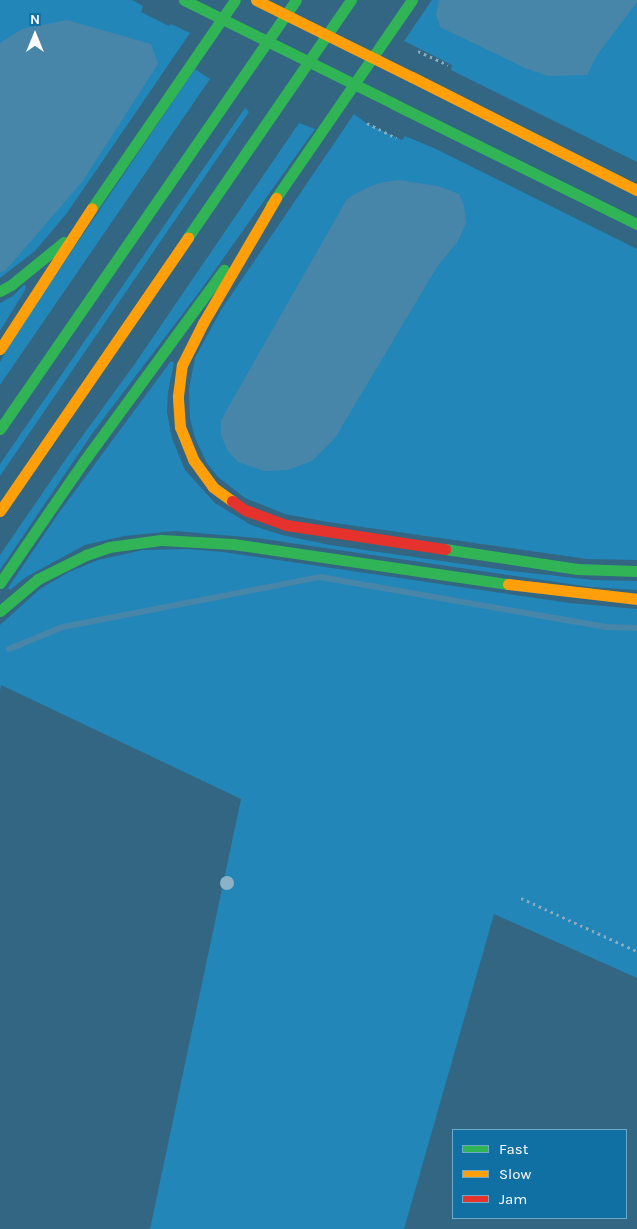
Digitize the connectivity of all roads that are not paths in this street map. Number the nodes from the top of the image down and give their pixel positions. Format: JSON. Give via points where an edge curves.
{"nodes":[{"id":1,"x":184,"y":0,"type":"edge"},
{"id":2,"x":235,"y":0,"type":"edge"},
{"id":3,"x":256,"y":0,"type":"edge"},
{"id":4,"x":296,"y":0,"type":"edge"},
{"id":5,"x":351,"y":0,"type":"edge"},
{"id":6,"x":412,"y":0,"type":"edge"},
{"id":7,"x":637,"y":190,"type":"edge"},
{"id":8,"x":276,"y":198,"type":"junction"},
{"id":9,"x":637,"y":224,"type":"edge"},
{"id":10,"x":75,"y":233,"type":"junction"},
{"id":11,"x":0,"y":291,"type":"edge"},
{"id":12,"x":0,"y":349,"type":"edge"},
{"id":13,"x":0,"y":429,"type":"edge"},
{"id":14,"x":0,"y":511,"type":"edge"},
{"id":15,"x":637,"y":571,"type":"edge"},
{"id":16,"x":0,"y":583,"type":"edge"},
{"id":17,"x":637,"y":599,"type":"edge"},
{"id":18,"x":0,"y":611,"type":"edge"}],
"edges":[{"from":1,"to":9,"type":"highway","bridge":true},
{"from":2,"to":10,"type":"highway"},
{"from":3,"to":7,"type":"highway","bridge":true},
{"from":4,"to":13,"type":"highway"},
{"from":5,"to":14,"type":"highway"},
{"from":6,"to":8,"type":"highway"},
{"from":8,"to":15,"type":"highway","via":[[182,365],[178,396],[180,426],[193,458],[213,487],[245,510],[286,526],[577,568]]},
{"from":8,"to":16,"type":"highway","via":[[93,448]]},
{"from":10,"to":11,"type":"highway"},
{"from":10,"to":12,"type":"highway"},
{"from":17,"to":18,"type":"highway","via":[[573,593],[233,544],[161,540],[109,547],[86,555],[38,579]]}]}
